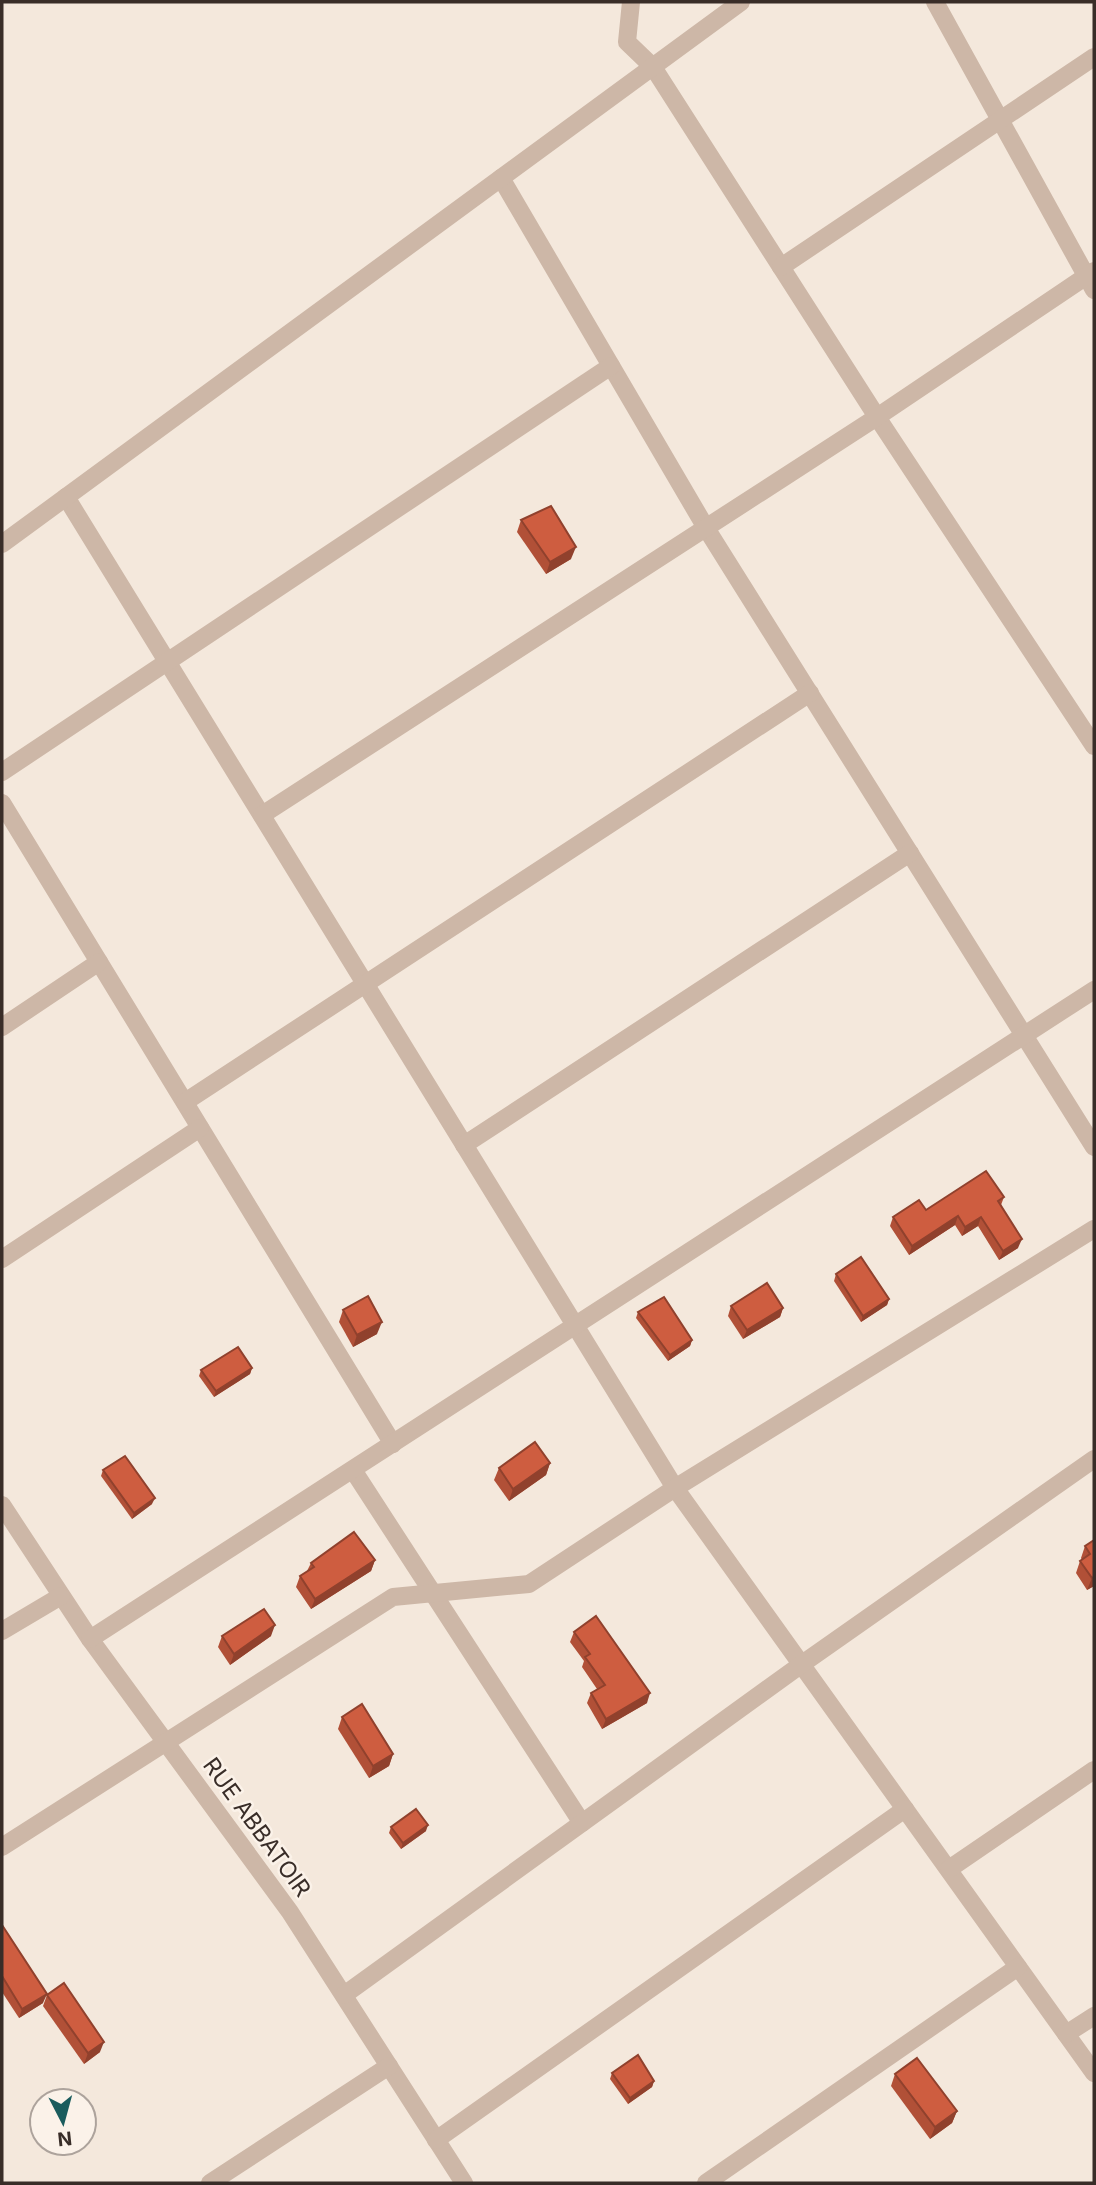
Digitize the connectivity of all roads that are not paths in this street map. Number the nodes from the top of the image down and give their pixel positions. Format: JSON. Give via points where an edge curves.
{"nodes":[{"id":1,"x":631,"y":2,"type":"edge"},
{"id":2,"x":741,"y":2,"type":"edge"},
{"id":3,"x":936,"y":2,"type":"edge"},
{"id":4,"x":1094,"y":57,"type":"edge"},
{"id":5,"x":653,"y":67,"type":"junction"},
{"id":6,"x":999,"y":121,"type":"junction"},
{"id":7,"x":501,"y":178,"type":"junction"},
{"id":8,"x":781,"y":267,"type":"junction"},
{"id":9,"x":1091,"y":279,"type":"edge"},
{"id":10,"x":611,"y":366,"type":"junction"},
{"id":11,"x":877,"y":418,"type":"junction"},
{"id":12,"x":66,"y":497,"type":"junction"},
{"id":13,"x":706,"y":528,"type":"junction"},
{"id":14,"x":2,"y":544,"type":"edge"},
{"id":15,"x":167,"y":662,"type":"junction"},
{"id":16,"x":810,"y":693,"type":"junction"},
{"id":17,"x":1094,"y":746,"type":"edge"},
{"id":18,"x":2,"y":772,"type":"edge"},
{"id":19,"x":2,"y":803,"type":"edge"},
{"id":20,"x":262,"y":815,"type":"junction"},
{"id":21,"x":910,"y":853,"type":"junction"},
{"id":22,"x":99,"y":962,"type":"junction"},
{"id":23,"x":365,"y":984,"type":"junction"},
{"id":24,"x":1094,"y":990,"type":"edge"},
{"id":25,"x":2,"y":1027,"type":"edge"},
{"id":26,"x":1024,"y":1035,"type":"junction"},
{"id":27,"x":185,"y":1102,"type":"junction"},
{"id":28,"x":200,"y":1128,"type":"junction"},
{"id":29,"x":464,"y":1145,"type":"junction"},
{"id":30,"x":1094,"y":1147,"type":"edge"},
{"id":31,"x":1094,"y":1228,"type":"edge"},
{"id":32,"x":2,"y":1259,"type":"edge"},
{"id":33,"x":575,"y":1326,"type":"junction"},
{"id":34,"x":393,"y":1444,"type":"junction"},
{"id":35,"x":1094,"y":1459,"type":"edge"},
{"id":36,"x":353,"y":1470,"type":"junction"},
{"id":37,"x":675,"y":1488,"type":"junction"},
{"id":38,"x":2,"y":1506,"type":"edge"},
{"id":39,"x":433,"y":1593,"type":"junction"},
{"id":40,"x":61,"y":1596,"type":"junction"},
{"id":41,"x":2,"y":1631,"type":"edge"},
{"id":42,"x":90,"y":1639,"type":"junction"},
{"id":43,"x":802,"y":1664,"type":"junction"},
{"id":44,"x":164,"y":1741,"type":"junction"},
{"id":45,"x":1094,"y":1770,"type":"edge"},
{"id":46,"x":905,"y":1809,"type":"junction"},
{"id":47,"x":582,"y":1823,"type":"junction"},
{"id":48,"x":2,"y":1847,"type":"edge"},
{"id":49,"x":948,"y":1869,"type":"junction"},
{"id":50,"x":1018,"y":1967,"type":"junction"},
{"id":51,"x":344,"y":1995,"type":"junction"},
{"id":52,"x":1094,"y":2016,"type":"edge"},
{"id":53,"x":1066,"y":2034,"type":"junction"},
{"id":54,"x":389,"y":2067,"type":"junction"},
{"id":55,"x":1094,"y":2073,"type":"edge"},
{"id":56,"x":436,"y":2140,"type":"junction"},
{"id":57,"x":210,"y":2183,"type":"edge"},
{"id":58,"x":464,"y":2183,"type":"edge"},
{"id":59,"x":706,"y":2183,"type":"edge"}],
"edges":[{"from":1,"to":5,"type":"street","via":[[627,42]]},
{"from":2,"to":5,"type":"street"},
{"from":3,"to":6,"type":"street"},
{"from":4,"to":6,"type":"street"},
{"from":5,"to":7,"type":"street"},
{"from":5,"to":8,"type":"street"},
{"from":6,"to":8,"type":"street"},
{"from":6,"to":9,"type":"street"},
{"from":7,"to":10,"type":"street"},
{"from":7,"to":12,"type":"street"},
{"from":8,"to":11,"type":"street"},
{"from":9,"to":11,"type":"street"},
{"from":10,"to":13,"type":"street"},
{"from":10,"to":15,"type":"street"},
{"from":11,"to":13,"type":"street"},
{"from":11,"to":17,"type":"street"},
{"from":12,"to":14,"type":"street"},
{"from":12,"to":15,"type":"street"},
{"from":13,"to":16,"type":"street"},
{"from":13,"to":20,"type":"street"},
{"from":15,"to":18,"type":"street"},
{"from":15,"to":20,"type":"street"},
{"from":16,"to":21,"type":"street"},
{"from":16,"to":23,"type":"street"},
{"from":19,"to":22,"type":"street"},
{"from":20,"to":23,"type":"street"},
{"from":21,"to":26,"type":"street"},
{"from":21,"to":29,"type":"street"},
{"from":22,"to":25,"type":"street"},
{"from":22,"to":27,"type":"street"},
{"from":23,"to":27,"type":"street"},
{"from":23,"to":29,"type":"street"},
{"from":24,"to":26,"type":"street"},
{"from":26,"to":30,"type":"street"},
{"from":26,"to":33,"type":"street"},
{"from":27,"to":28,"type":"street"},
{"from":28,"to":32,"type":"street"},
{"from":28,"to":34,"type":"street"},
{"from":29,"to":33,"type":"street"},
{"from":31,"to":37,"type":"street"},
{"from":33,"to":34,"type":"street"},
{"from":33,"to":37,"type":"street"},
{"from":34,"to":36,"type":"street"},
{"from":35,"to":43,"type":"street"},
{"from":36,"to":39,"type":"street"},
{"from":36,"to":42,"type":"street"},
{"from":37,"to":39,"type":"street","via":[[529,1584]]},
{"from":37,"to":43,"type":"street"},
{"from":38,"to":40,"type":"street","name":"RUE ABBATOIR"},
{"from":39,"to":44,"type":"street","via":[[393,1597]]},
{"from":39,"to":47,"type":"street"},
{"from":40,"to":41,"type":"street"},
{"from":40,"to":42,"type":"street","name":"RUE ABBATOIR"},
{"from":42,"to":44,"type":"street","name":"RUE ABBATOIR"},
{"from":43,"to":46,"type":"street"},
{"from":43,"to":47,"type":"street"},
{"from":44,"to":48,"type":"street"},
{"from":44,"to":51,"type":"street","name":"RUE ABBATOIR","via":[[290,1912]]},
{"from":45,"to":49,"type":"street"},
{"from":46,"to":49,"type":"street"},
{"from":46,"to":56,"type":"street"},
{"from":47,"to":51,"type":"street"},
{"from":49,"to":50,"type":"street"},
{"from":50,"to":53,"type":"street"},
{"from":50,"to":59,"type":"street"},
{"from":51,"to":54,"type":"street","name":"RUE ABBATOIR"},
{"from":52,"to":53,"type":"street"},
{"from":53,"to":55,"type":"street"},
{"from":54,"to":56,"type":"street","name":"RUE ABBATOIR"},
{"from":54,"to":57,"type":"street"},
{"from":56,"to":58,"type":"street","name":"RUE ABBATOIR"}]}
